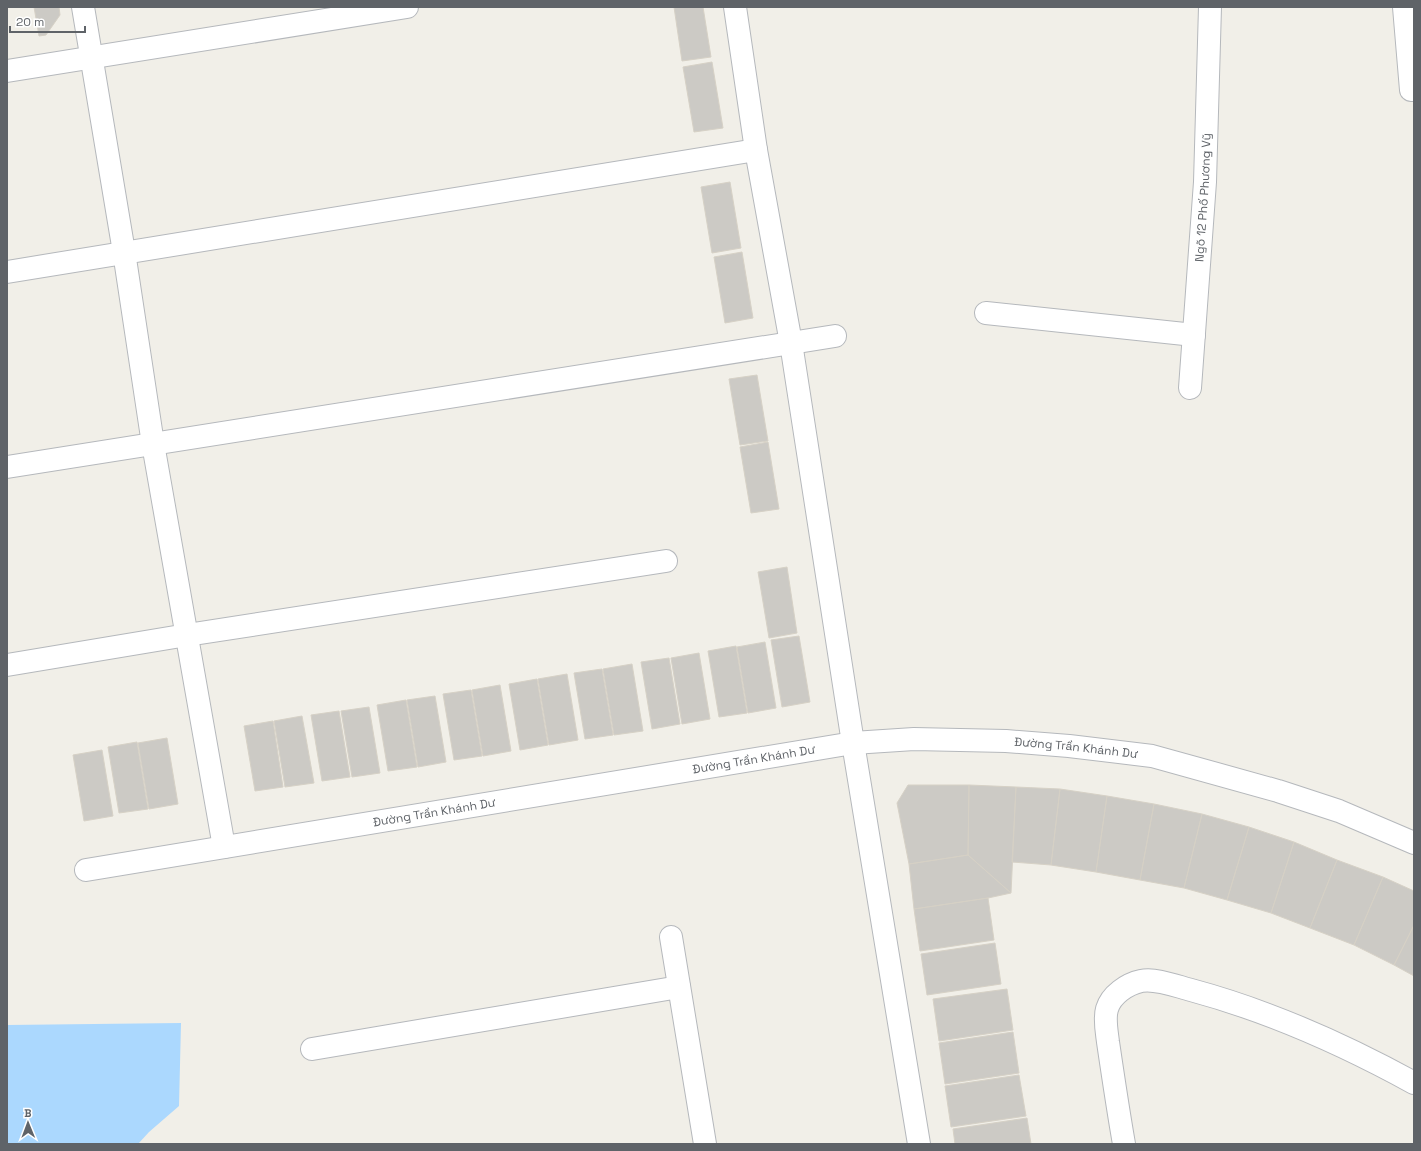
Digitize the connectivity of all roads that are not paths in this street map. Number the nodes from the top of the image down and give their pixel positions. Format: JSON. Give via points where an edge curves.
{"nodes":[{"id":1,"x":83,"y":7,"type":"edge"},
{"id":2,"x":407,"y":7,"type":"edge"},
{"id":3,"x":735,"y":7,"type":"edge"},
{"id":4,"x":1210,"y":7,"type":"edge"},
{"id":5,"x":1404,"y":7,"type":"edge"},
{"id":6,"x":92,"y":58,"type":"junction"},
{"id":7,"x":7,"y":71,"type":"edge"},
{"id":8,"x":1414,"y":90,"type":"edge"},
{"id":9,"x":756,"y":150,"type":"junction"},
{"id":10,"x":124,"y":252,"type":"junction"},
{"id":11,"x":7,"y":272,"type":"edge"},
{"id":12,"x":986,"y":313,"type":"dead end"},
{"id":13,"x":1194,"y":335,"type":"junction"},
{"id":14,"x":834,"y":336,"type":"dead end"},
{"id":15,"x":791,"y":343,"type":"junction"},
{"id":16,"x":1190,"y":388,"type":"dead end"},
{"id":17,"x":153,"y":444,"type":"junction"},
{"id":18,"x":7,"y":467,"type":"edge"},
{"id":19,"x":666,"y":561,"type":"dead end"},
{"id":20,"x":187,"y":635,"type":"junction"},
{"id":21,"x":7,"y":665,"type":"edge"},
{"id":22,"x":853,"y":743,"type":"junction"},
{"id":23,"x":1414,"y":843,"type":"edge"},
{"id":24,"x":224,"y":846,"type":"junction"},
{"id":25,"x":86,"y":870,"type":"dead end"},
{"id":26,"x":671,"y":938,"type":"dead end"},
{"id":27,"x":679,"y":987,"type":"junction"},
{"id":28,"x":312,"y":1049,"type":"dead end"},
{"id":29,"x":1414,"y":1083,"type":"edge"},
{"id":30,"x":705,"y":1144,"type":"edge"},
{"id":31,"x":919,"y":1144,"type":"edge"},
{"id":32,"x":1124,"y":1144,"type":"edge"}],
"edges":[{"from":1,"to":6,"type":"street"},
{"from":2,"to":6,"type":"street"},
{"from":3,"to":9,"type":"street"},
{"from":4,"to":13,"type":"street","name":"Ngõ 12 Phố Phương Vỹ","via":[[1205,182]]},
{"from":5,"to":8,"type":"street","via":[[1411,90]]},
{"from":6,"to":7,"type":"street"},
{"from":6,"to":10,"type":"street"},
{"from":9,"to":10,"type":"street"},
{"from":9,"to":15,"type":"street"},
{"from":10,"to":11,"type":"street"},
{"from":10,"to":17,"type":"street"},
{"from":12,"to":13,"type":"street"},
{"from":13,"to":16,"type":"street","name":"Ngõ 12 Phố Phương Vỹ"},
{"from":14,"to":15,"type":"street"},
{"from":15,"to":17,"type":"street"},
{"from":15,"to":22,"type":"street"},
{"from":17,"to":18,"type":"street"},
{"from":17,"to":20,"type":"street"},
{"from":19,"to":20,"type":"street"},
{"from":20,"to":21,"type":"street"},
{"from":20,"to":24,"type":"street"},
{"from":22,"to":23,"type":"street","name":"Đường Trần Khánh Dư","via":[[914,739],[1006,741],[1152,756],[1278,790],[1339,810]]},
{"from":22,"to":24,"type":"street","name":"Đường Trần Khánh Dư"},
{"from":22,"to":31,"type":"street"},
{"from":24,"to":25,"type":"street","name":"Đường Trần Khánh Dư"},
{"from":26,"to":27,"type":"street"},
{"from":27,"to":28,"type":"street"},
{"from":27,"to":30,"type":"street"},
{"from":29,"to":32,"type":"street","via":[[1336,1042],[1287,1022],[1218,997],[1163,983],[1140,981],[1121,990],[1107,1009],[1112,1072]]}]}
